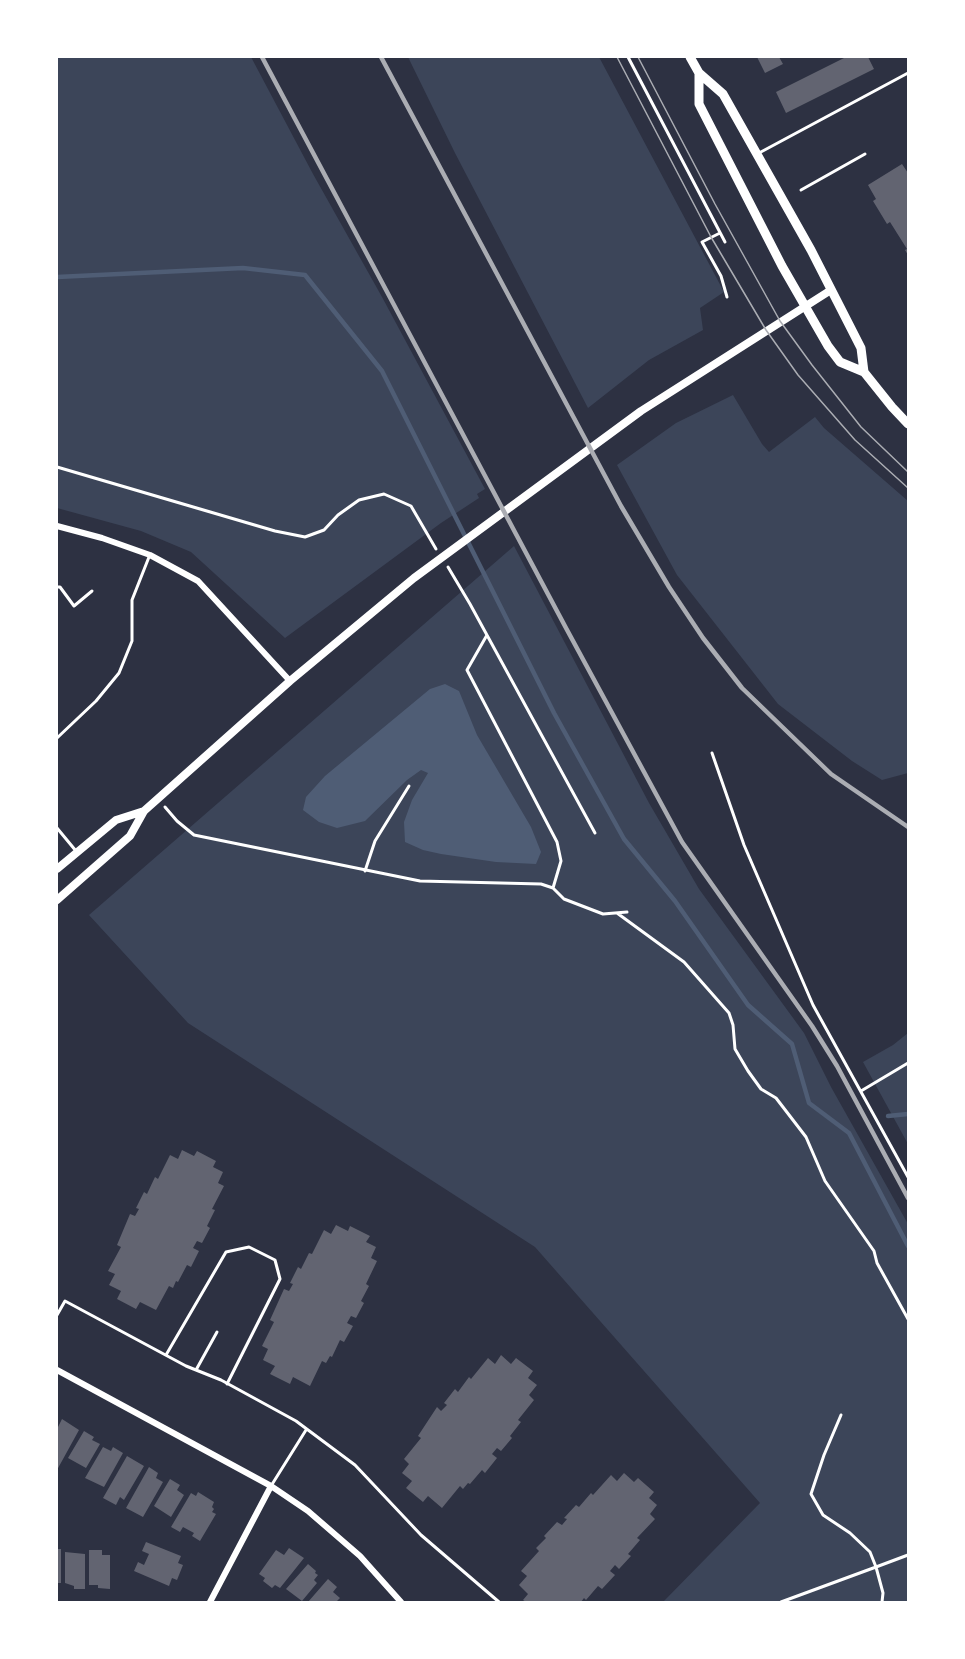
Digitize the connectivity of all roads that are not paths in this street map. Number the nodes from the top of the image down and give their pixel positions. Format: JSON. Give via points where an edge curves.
{"nodes":[{"id":1,"x":690,"y":57,"type":"edge"},
{"id":2,"x":699,"y":73,"type":"junction"},
{"id":3,"x":908,"y":73,"type":"edge"},
{"id":4,"x":758,"y":154,"type":"junction"},
{"id":5,"x":831,"y":290,"type":"junction"},
{"id":6,"x":805,"y":306,"type":"junction"},
{"id":7,"x":864,"y":372,"type":"junction"},
{"id":8,"x":908,"y":424,"type":"edge"},
{"id":9,"x":57,"y":526,"type":"edge"},
{"id":10,"x":150,"y":555,"type":"junction"},
{"id":11,"x":290,"y":681,"type":"junction"},
{"id":12,"x":57,"y":738,"type":"edge"},
{"id":13,"x":144,"y":811,"type":"junction"},
{"id":14,"x":57,"y":828,"type":"edge"},
{"id":15,"x":77,"y":852,"type":"junction"},
{"id":16,"x":58,"y":868,"type":"edge"},
{"id":17,"x":57,"y":900,"type":"edge"},
{"id":18,"x":57,"y":1315,"type":"edge"},
{"id":19,"x":217,"y":1332,"type":"dead end"},
{"id":20,"x":166,"y":1355,"type":"junction"},
{"id":21,"x":57,"y":1370,"type":"edge"},
{"id":22,"x":196,"y":1370,"type":"junction"},
{"id":23,"x":227,"y":1384,"type":"junction"},
{"id":24,"x":306,"y":1430,"type":"junction"},
{"id":25,"x":271,"y":1486,"type":"junction"},
{"id":26,"x":210,"y":1602,"type":"edge"},
{"id":27,"x":401,"y":1602,"type":"edge"},
{"id":28,"x":499,"y":1602,"type":"edge"}],
"edges":[{"from":1,"to":2,"type":"main road"},
{"from":2,"to":4,"type":"main road","via":[[723,94]]},
{"from":2,"to":6,"type":"main road","via":[[699,104]]},
{"from":3,"to":4,"type":"lane"},
{"from":4,"to":5,"type":"main road"},
{"from":5,"to":6,"type":"street"},
{"from":5,"to":7,"type":"main road","via":[[861,348]]},
{"from":6,"to":7,"type":"main road","via":[[840,362]]},
{"from":6,"to":11,"type":"street","via":[[641,411],[414,578]]},
{"from":7,"to":8,"type":"main road"},
{"from":9,"to":10,"type":"street"},
{"from":10,"to":11,"type":"street","via":[[198,581]]},
{"from":10,"to":12,"type":"lane","via":[[132,600],[132,641],[119,673]]},
{"from":11,"to":13,"type":"street"},
{"from":13,"to":15,"type":"street","via":[[116,820]]},
{"from":13,"to":17,"type":"street","via":[[130,836]]},
{"from":14,"to":15,"type":"lane"},
{"from":15,"to":16,"type":"street"},
{"from":18,"to":20,"type":"lane","via":[[65,1301]]},
{"from":19,"to":22,"type":"lane"},
{"from":20,"to":22,"type":"lane"},
{"from":20,"to":23,"type":"lane","via":[[226,1252],[249,1247],[275,1260],[280,1279]]},
{"from":21,"to":25,"type":"street"},
{"from":22,"to":23,"type":"lane"},
{"from":23,"to":24,"type":"lane"},
{"from":24,"to":25,"type":"lane"},
{"from":24,"to":28,"type":"lane","via":[[355,1465],[422,1534]]},
{"from":25,"to":26,"type":"street"},
{"from":25,"to":27,"type":"street","via":[[308,1511],[360,1556]]}]}
